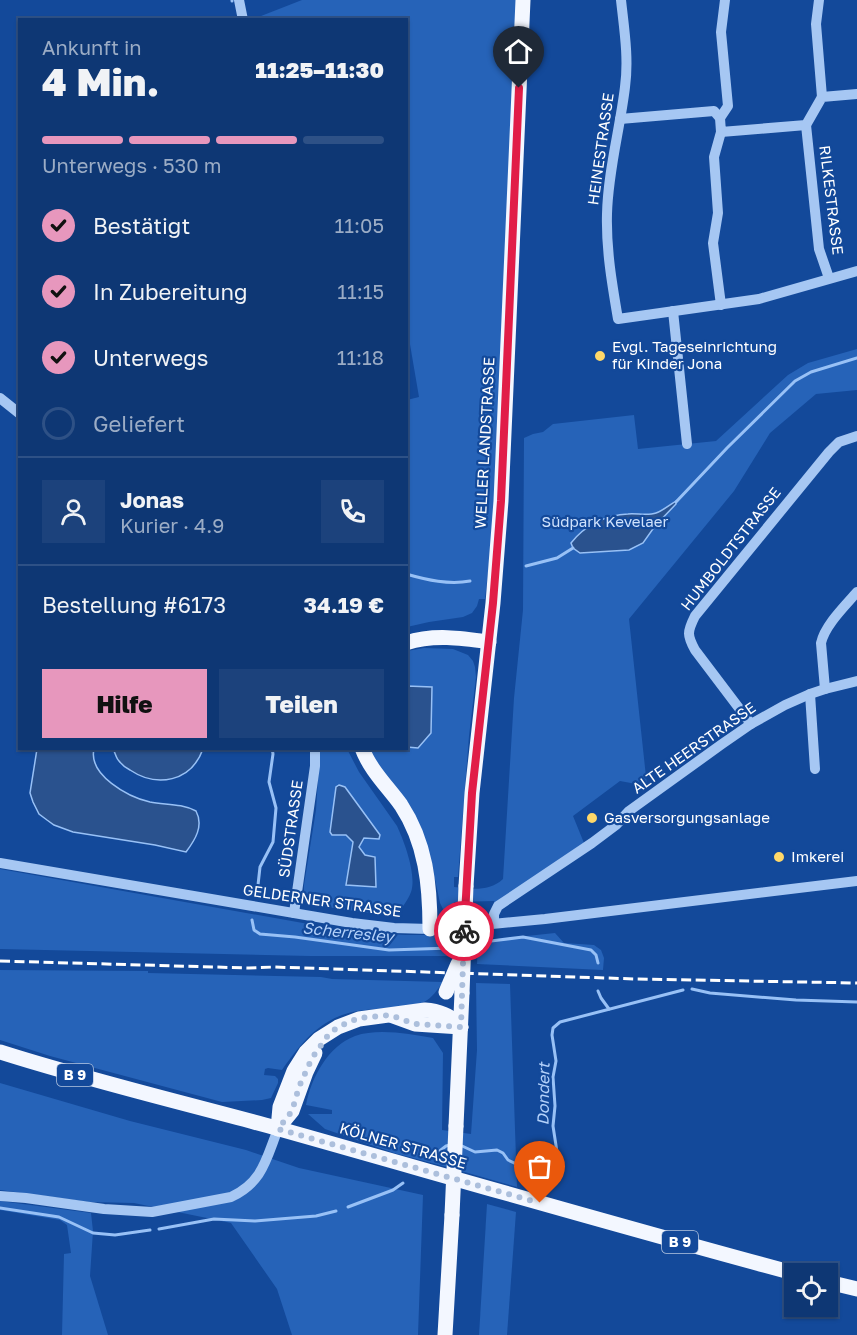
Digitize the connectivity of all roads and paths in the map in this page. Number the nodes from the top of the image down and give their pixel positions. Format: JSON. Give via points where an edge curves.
{"nodes":[{"id":1,"x":239,"y":0,"type":"edge"},
{"id":2,"x":523,"y":0,"type":"edge"},
{"id":3,"x":621,"y":0,"type":"edge"},
{"id":4,"x":725,"y":0,"type":"edge"},
{"id":5,"x":819,"y":0,"type":"edge"},
{"id":6,"x":243,"y":18,"type":"edge"},
{"id":7,"x":857,"y":94,"type":"edge"},
{"id":8,"x":822,"y":97,"type":"junction"},
{"id":9,"x":720,"y":118,"type":"junction"},
{"id":10,"x":620,"y":119,"type":"junction"},
{"id":11,"x":806,"y":125,"type":"junction"},
{"id":12,"x":721,"y":132,"type":"junction"},
{"id":13,"x":857,"y":271,"type":"edge"},
{"id":14,"x":829,"y":278,"type":"junction"},
{"id":15,"x":721,"y":305,"type":"junction"},
{"id":16,"x":673,"y":311,"type":"junction"},
{"id":17,"x":0,"y":398,"type":"edge"},
{"id":18,"x":18,"y":412,"type":"edge"},
{"id":19,"x":857,"y":436,"type":"edge"},
{"id":20,"x":687,"y":444,"type":"dead end"},
{"id":21,"x":857,"y":592,"type":"edge"},
{"id":22,"x":489,"y":642,"type":"junction"},
{"id":23,"x":408,"y":643,"type":"edge"},
{"id":24,"x":857,"y":681,"type":"edge"},
{"id":25,"x":825,"y":689,"type":"junction"},
{"id":26,"x":810,"y":694,"type":"junction"},
{"id":27,"x":751,"y":724,"type":"junction"},
{"id":28,"x":315,"y":750,"type":"edge"},
{"id":29,"x":363,"y":750,"type":"edge"},
{"id":30,"x":815,"y":769,"type":"dead end"},
{"id":31,"x":0,"y":863,"type":"edge"},
{"id":32,"x":857,"y":881,"type":"edge"},
{"id":33,"x":294,"y":913,"type":"junction"},
{"id":34,"x":494,"y":923,"type":"junction"},
{"id":35,"x":430,"y":929,"type":"junction"},
{"id":36,"x":463,"y":950,"type":"junction"},
{"id":37,"x":425,"y":1010,"type":"junction"},
{"id":38,"x":390,"y":1015,"type":"junction"},
{"id":39,"x":461,"y":1027,"type":"junction"},
{"id":40,"x":0,"y":1052,"type":"edge"},
{"id":41,"x":278,"y":1129,"type":"junction"},
{"id":42,"x":0,"y":1196,"type":"edge"},
{"id":43,"x":784,"y":1270,"type":"edge"},
{"id":44,"x":838,"y":1285,"type":"edge"},
{"id":45,"x":857,"y":1290,"type":"edge"},
{"id":46,"x":445,"y":1335,"type":"edge"}],
"edges":[{"from":1,"to":6,"type":"street"},
{"from":2,"to":22,"type":"main road","name":"WELLER LANDSTRASSE","via":[[501,501]]},
{"from":3,"to":10,"type":"street","name":"HEINESTRASSE","via":[[626,84]]},
{"from":4,"to":9,"type":"street","via":[[721,32],[728,106]]},
{"from":5,"to":8,"type":"street","via":[[816,24]]},
{"from":7,"to":8,"type":"street"},
{"from":8,"to":11,"type":"street"},
{"from":9,"to":10,"type":"street","via":[[714,111]]},
{"from":9,"to":12,"type":"street"},
{"from":10,"to":16,"type":"street","name":"HEINESTRASSE","via":[[607,214],[618,319]]},
{"from":11,"to":12,"type":"street"},
{"from":11,"to":14,"type":"street","name":"RILKESTRASSE","via":[[819,249]]},
{"from":12,"to":15,"type":"street","via":[[714,157],[718,213],[713,243]]},
{"from":13,"to":14,"type":"street","name":"HEINESTRASSE"},
{"from":14,"to":15,"type":"street","name":"HEINESTRASSE","via":[[759,299]]},
{"from":15,"to":16,"type":"street","name":"HEINESTRASSE"},
{"from":16,"to":20,"type":"street"},
{"from":17,"to":18,"type":"street"},
{"from":19,"to":27,"type":"street","name":"HUMBOLDTSTRASSE","via":[[839,442],[829,452],[688,629],[695,650]]},
{"from":21,"to":25,"type":"street","via":[[823,636]]},
{"from":22,"to":23,"type":"main road","via":[[436,638]]},
{"from":22,"to":36,"type":"main road","name":"WELLER LANDSTRASSE","bridge":true,"via":[[472,793]]},
{"from":24,"to":25,"type":"street","name":"ALTE HEERSTRASSE"},
{"from":25,"to":26,"type":"street","name":"ALTE HEERSTRASSE"},
{"from":26,"to":27,"type":"street","name":"ALTE HEERSTRASSE"},
{"from":26,"to":30,"type":"street"},
{"from":27,"to":34,"type":"street","name":"ALTE HEERSTRASSE","via":[[629,811],[592,843],[498,906]]},
{"from":28,"to":33,"type":"street","name":"SÜDSTRASSE"},
{"from":29,"to":35,"type":"main road","via":[[409,819],[421,847],[429,880]]},
{"from":31,"to":33,"type":"street","name":"GELDERNER STRASSE"},
{"from":32,"to":34,"type":"street","name":"GELDERNER STRASSE"},
{"from":33,"to":35,"type":"street","name":"GELDERNER STRASSE","via":[[394,928]]},
{"from":34,"to":35,"type":"street","name":"GELDERNER STRASSE"},
{"from":36,"to":37,"type":"main road","bridge":true,"via":[[446,993]]},
{"from":36,"to":39,"type":"main road","name":"WELLER LANDSTRASSE","bridge":true},
{"from":37,"to":38,"type":"main road"},
{"from":37,"to":39,"type":"main road","via":[[446,1015]]},
{"from":38,"to":39,"type":"main road","via":[[415,1024]]},
{"from":38,"to":41,"type":"main road","via":[[350,1021],[312,1045],[294,1071],[280,1107]]},
{"from":39,"to":46,"type":"main road","name":"WELLER LANDSTRASSE","bridge":true},
{"from":40,"to":41,"type":"main road","name":"KÖLNER STRASSE","number":"B 9"},
{"from":41,"to":42,"type":"street","via":[[254,1182],[231,1197],[152,1212]]},
{"from":41,"to":43,"type":"main road","name":"KÖLNER STRASSE","number":"B 9"},
{"from":44,"to":45,"type":"main road"}]}
